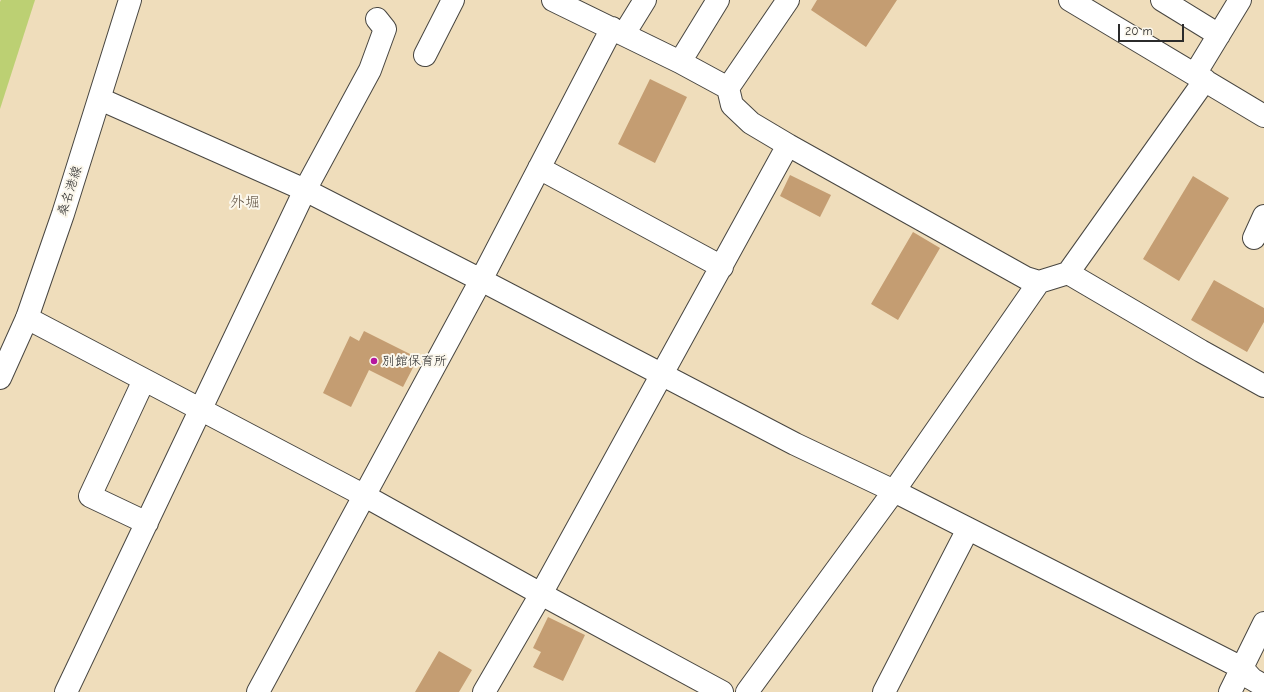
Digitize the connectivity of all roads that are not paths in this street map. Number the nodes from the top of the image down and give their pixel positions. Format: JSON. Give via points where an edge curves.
{"nodes":[{"id":1,"x":130,"y":0,"type":"edge"},
{"id":2,"x":453,"y":0,"type":"edge"},
{"id":3,"x":554,"y":0,"type":"edge"},
{"id":4,"x":645,"y":0,"type":"edge"},
{"id":5,"x":718,"y":0,"type":"edge"},
{"id":6,"x":788,"y":0,"type":"edge"},
{"id":7,"x":1070,"y":0,"type":"edge"},
{"id":8,"x":1162,"y":0,"type":"edge"},
{"id":9,"x":1240,"y":0,"type":"edge"},
{"id":10,"x":377,"y":20,"type":"dead end"},
{"id":11,"x":618,"y":31,"type":"junction"},
{"id":12,"x":1219,"y":35,"type":"junction"},
{"id":13,"x":425,"y":55,"type":"dead end"},
{"id":14,"x":680,"y":62,"type":"junction"},
{"id":15,"x":1200,"y":77,"type":"junction"},
{"id":16,"x":728,"y":88,"type":"junction"},
{"id":17,"x":100,"y":99,"type":"junction"},
{"id":18,"x":1264,"y":116,"type":"edge"},
{"id":19,"x":788,"y":145,"type":"junction"},
{"id":20,"x":539,"y":168,"type":"junction"},
{"id":21,"x":305,"y":190,"type":"junction"},
{"id":22,"x":1264,"y":216,"type":"edge"},
{"id":23,"x":1254,"y":238,"type":"dead end"},
{"id":24,"x":722,"y":266,"type":"junction"},
{"id":25,"x":1068,"y":273,"type":"junction"},
{"id":26,"x":481,"y":280,"type":"junction"},
{"id":27,"x":1040,"y":282,"type":"junction"},
{"id":28,"x":26,"y":318,"type":"junction"},
{"id":29,"x":662,"y":374,"type":"junction"},
{"id":30,"x":0,"y":378,"type":"edge"},
{"id":31,"x":144,"y":380,"type":"junction"},
{"id":32,"x":1264,"y":386,"type":"edge"},
{"id":33,"x":200,"y":410,"type":"junction"},
{"id":34,"x":894,"y":491,"type":"junction"},
{"id":35,"x":364,"y":496,"type":"junction"},
{"id":36,"x":147,"y":523,"type":"junction"},
{"id":37,"x":968,"y":529,"type":"junction"},
{"id":38,"x":542,"y":594,"type":"junction"},
{"id":39,"x":1264,"y":623,"type":"edge"},
{"id":40,"x":1242,"y":668,"type":"junction"},
{"id":41,"x":1264,"y":686,"type":"edge"},
{"id":42,"x":66,"y":692,"type":"edge"},
{"id":43,"x":258,"y":692,"type":"edge"},
{"id":44,"x":484,"y":692,"type":"edge"},
{"id":45,"x":722,"y":692,"type":"edge"},
{"id":46,"x":747,"y":692,"type":"edge"},
{"id":47,"x":884,"y":692,"type":"edge"},
{"id":48,"x":1230,"y":692,"type":"edge"}],
"edges":[{"from":1,"to":17,"type":"street","name":"桑名港線"},
{"from":2,"to":13,"type":"street"},
{"from":3,"to":11,"type":"street"},
{"from":4,"to":11,"type":"street"},
{"from":5,"to":14,"type":"street"},
{"from":6,"to":16,"type":"street"},
{"from":7,"to":15,"type":"street"},
{"from":8,"to":12,"type":"street"},
{"from":9,"to":12,"type":"street"},
{"from":10,"to":21,"type":"street","via":[[385,29],[370,70]]},
{"from":11,"to":14,"type":"street"},
{"from":11,"to":20,"type":"street"},
{"from":12,"to":15,"type":"street"},
{"from":14,"to":16,"type":"street"},
{"from":15,"to":18,"type":"street"},
{"from":15,"to":25,"type":"street"},
{"from":16,"to":19,"type":"street","via":[[732,105],[751,123]]},
{"from":17,"to":21,"type":"street"},
{"from":17,"to":28,"type":"street","name":"桑名港線"},
{"from":19,"to":24,"type":"street"},
{"from":19,"to":27,"type":"street","via":[[1026,278]]},
{"from":20,"to":24,"type":"street"},
{"from":20,"to":26,"type":"street"},
{"from":21,"to":26,"type":"street"},
{"from":21,"to":33,"type":"street"},
{"from":22,"to":23,"type":"street"},
{"from":24,"to":29,"type":"street"},
{"from":25,"to":27,"type":"street"},
{"from":25,"to":32,"type":"street"},
{"from":26,"to":29,"type":"street"},
{"from":26,"to":35,"type":"street"},
{"from":27,"to":34,"type":"street"},
{"from":28,"to":30,"type":"street","name":"桑名港線"},
{"from":28,"to":31,"type":"street"},
{"from":29,"to":34,"type":"street","via":[[795,444]]},
{"from":29,"to":38,"type":"street"},
{"from":31,"to":33,"type":"street"},
{"from":31,"to":36,"type":"street","via":[[90,496]]},
{"from":33,"to":35,"type":"street"},
{"from":33,"to":36,"type":"street"},
{"from":34,"to":37,"type":"street"},
{"from":34,"to":46,"type":"street"},
{"from":35,"to":38,"type":"street"},
{"from":35,"to":43,"type":"street"},
{"from":36,"to":42,"type":"street"},
{"from":37,"to":40,"type":"street"},
{"from":37,"to":47,"type":"street"},
{"from":38,"to":44,"type":"street"},
{"from":38,"to":45,"type":"street"},
{"from":39,"to":40,"type":"street"},
{"from":40,"to":41,"type":"street","via":[[1252,679]]},
{"from":40,"to":48,"type":"street"}]}
